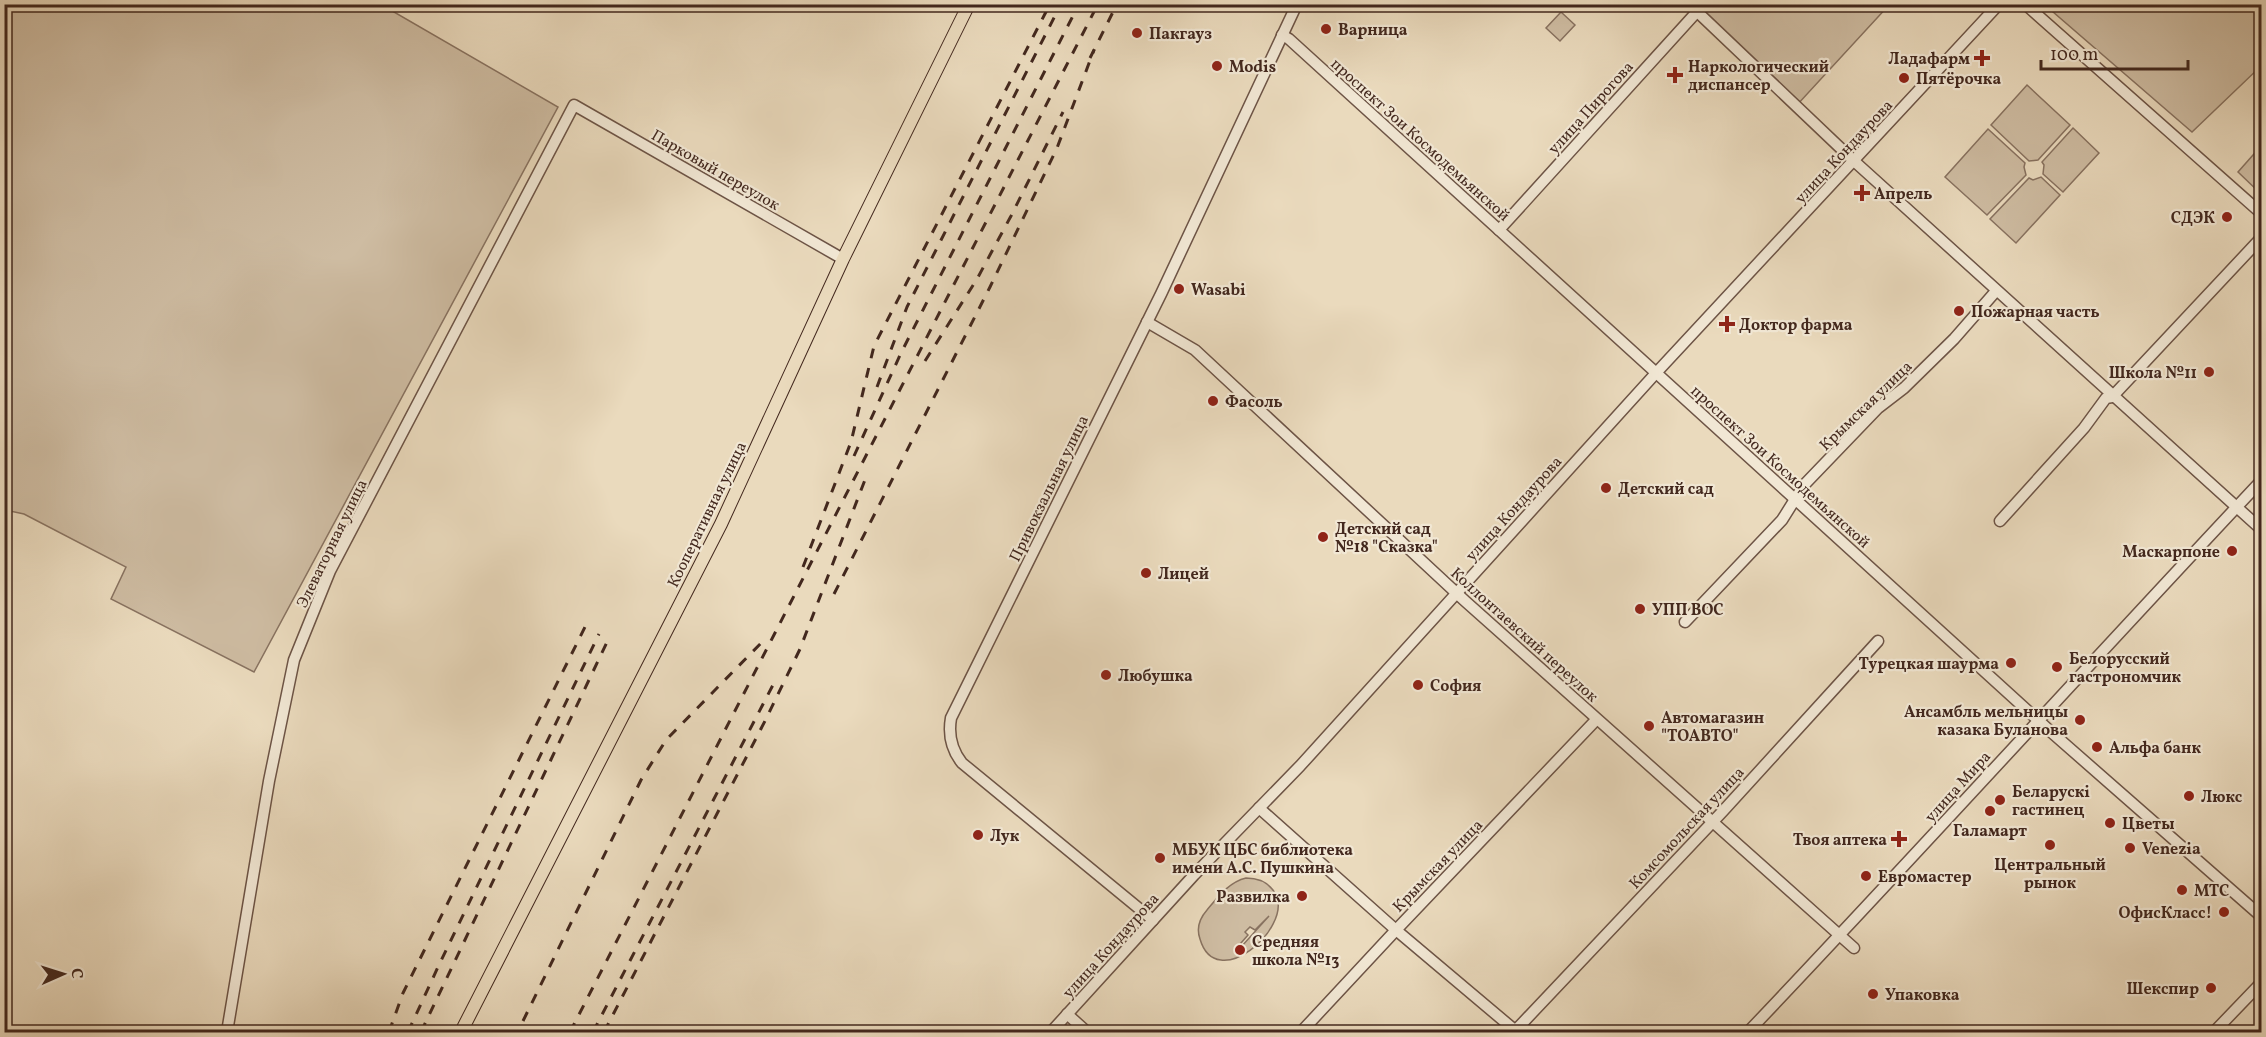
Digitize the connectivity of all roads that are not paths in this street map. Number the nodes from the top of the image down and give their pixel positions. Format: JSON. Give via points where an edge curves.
{"nodes":[{"id":1,"x":969,"y":4,"type":"edge"},
{"id":2,"x":1297,"y":4,"type":"edge"},
{"id":3,"x":1999,"y":4,"type":"edge"},
{"id":4,"x":2025,"y":4,"type":"edge"},
{"id":5,"x":1696,"y":7,"type":"edge"},
{"id":6,"x":1282,"y":35,"type":"junction"},
{"id":7,"x":574,"y":105,"type":"joint"},
{"id":8,"x":1854,"y":162,"type":"junction"},
{"id":9,"x":2262,"y":214,"type":"edge"},
{"id":10,"x":1499,"y":230,"type":"junction"},
{"id":11,"x":2262,"y":237,"type":"edge"},
{"id":12,"x":843,"y":259,"type":"junction"},
{"id":13,"x":1996,"y":291,"type":"junction"},
{"id":14,"x":1147,"y":322,"type":"junction"},
{"id":15,"x":1656,"y":373,"type":"junction"},
{"id":16,"x":2112,"y":397,"type":"junction"},
{"id":17,"x":2262,"y":480,"type":"edge"},
{"id":18,"x":1794,"y":499,"type":"junction"},
{"id":19,"x":2236,"y":508,"type":"junction"},
{"id":20,"x":2000,"y":520,"type":"dead end"},
{"id":21,"x":2262,"y":530,"type":"edge"},
{"id":22,"x":1456,"y":593,"type":"junction"},
{"id":23,"x":1685,"y":622,"type":"dead end"},
{"id":24,"x":1878,"y":640,"type":"dead end"},
{"id":25,"x":1596,"y":720,"type":"junction"},
{"id":26,"x":2038,"y":720,"type":"junction"},
{"id":27,"x":1259,"y":808,"type":"junction"},
{"id":28,"x":1712,"y":823,"type":"junction"},
{"id":29,"x":2262,"y":917,"type":"edge"},
{"id":30,"x":1153,"y":920,"type":"junction"},
{"id":31,"x":1396,"y":930,"type":"junction"},
{"id":32,"x":1841,"y":934,"type":"junction"},
{"id":33,"x":1854,"y":948,"type":"dead end"},
{"id":34,"x":2262,"y":982,"type":"edge"},
{"id":35,"x":1067,"y":1014,"type":"junction"},
{"id":36,"x":227,"y":1032,"type":"edge"},
{"id":37,"x":461,"y":1032,"type":"edge"},
{"id":38,"x":1051,"y":1032,"type":"edge"},
{"id":39,"x":1087,"y":1032,"type":"edge"},
{"id":40,"x":1302,"y":1032,"type":"edge"},
{"id":41,"x":1516,"y":1032,"type":"edge"},
{"id":42,"x":1748,"y":1032,"type":"edge"},
{"id":43,"x":2214,"y":1032,"type":"edge"}],
"edges":[{"from":1,"to":12,"type":"main road","name":"Кооперативная улица"},
{"from":2,"to":6,"type":"street","name":"Привокзальная улица"},
{"from":3,"to":8,"type":"street","name":"улица Кондаурова"},
{"from":4,"to":9,"type":"street"},
{"from":5,"to":8,"type":"street"},
{"from":5,"to":10,"type":"street","name":"улица Пирогова"},
{"from":6,"to":10,"type":"street","name":"проспект Зои Космодемьянской"},
{"from":6,"to":14,"type":"street","name":"Привокзальная улица"},
{"from":7,"to":12,"type":"street","name":"Парковый переулок"},
{"from":7,"to":36,"type":"street","name":"Элеваторная улица","via":[[330,571],[294,660]]},
{"from":8,"to":13,"type":"street"},
{"from":8,"to":15,"type":"street","name":"улица Кондаурова"},
{"from":10,"to":15,"type":"street","name":"проспект Зои Космодемьянской"},
{"from":11,"to":16,"type":"street"},
{"from":12,"to":37,"type":"main road","name":"Кооперативная улица","via":[[721,524]]},
{"from":13,"to":16,"type":"street"},
{"from":13,"to":18,"type":"street","name":"Крымская улица","via":[[1954,339],[1870,416]]},
{"from":14,"to":22,"type":"street","name":"Коллонтаевский переулок","via":[[1195,350]]},
{"from":14,"to":30,"type":"street","name":"Привокзальная улица","via":[[956,707],[949,729],[956,756],[962,763]]},
{"from":15,"to":18,"type":"street","name":"проспект Зои Космодемьянской"},
{"from":15,"to":22,"type":"street","name":"улица Кондаурова"},
{"from":16,"to":19,"type":"street"},
{"from":16,"to":20,"type":"street","via":[[2106,398],[2084,428]]},
{"from":17,"to":19,"type":"street","name":"улица Мира"},
{"from":18,"to":23,"type":"street","name":"Крымская улица","via":[[1782,520]]},
{"from":18,"to":26,"type":"street","name":"проспект Зои Космодемьянской"},
{"from":19,"to":21,"type":"street"},
{"from":19,"to":26,"type":"street","name":"улица Мира"},
{"from":22,"to":25,"type":"street","name":"Коллонтаевский переулок"},
{"from":22,"to":27,"type":"street","name":"улица Кондаурова"},
{"from":24,"to":28,"type":"street","name":"Комсомольская улица"},
{"from":25,"to":28,"type":"street","name":"Коллонтаевский переулок"},
{"from":25,"to":31,"type":"street","name":"Крымская улица"},
{"from":26,"to":29,"type":"street","name":"проспект Зои Космодемьянской"},
{"from":26,"to":32,"type":"street","name":"улица Мира"},
{"from":27,"to":30,"type":"street","name":"улица Кондаурова"},
{"from":27,"to":31,"type":"street"},
{"from":28,"to":32,"type":"street","name":"Коллонтаевский переулок"},
{"from":28,"to":41,"type":"street","name":"Комсомольская улица"},
{"from":30,"to":35,"type":"street","name":"улица Кондаурова"},
{"from":31,"to":40,"type":"street","name":"Крымская улица"},
{"from":31,"to":41,"type":"street"},
{"from":32,"to":33,"type":"street","name":"Коллонтаевский переулок"},
{"from":32,"to":42,"type":"street","name":"улица Мира"},
{"from":34,"to":43,"type":"street"},
{"from":35,"to":38,"type":"street","name":"улица Кондаурова"},
{"from":35,"to":39,"type":"street"}]}
